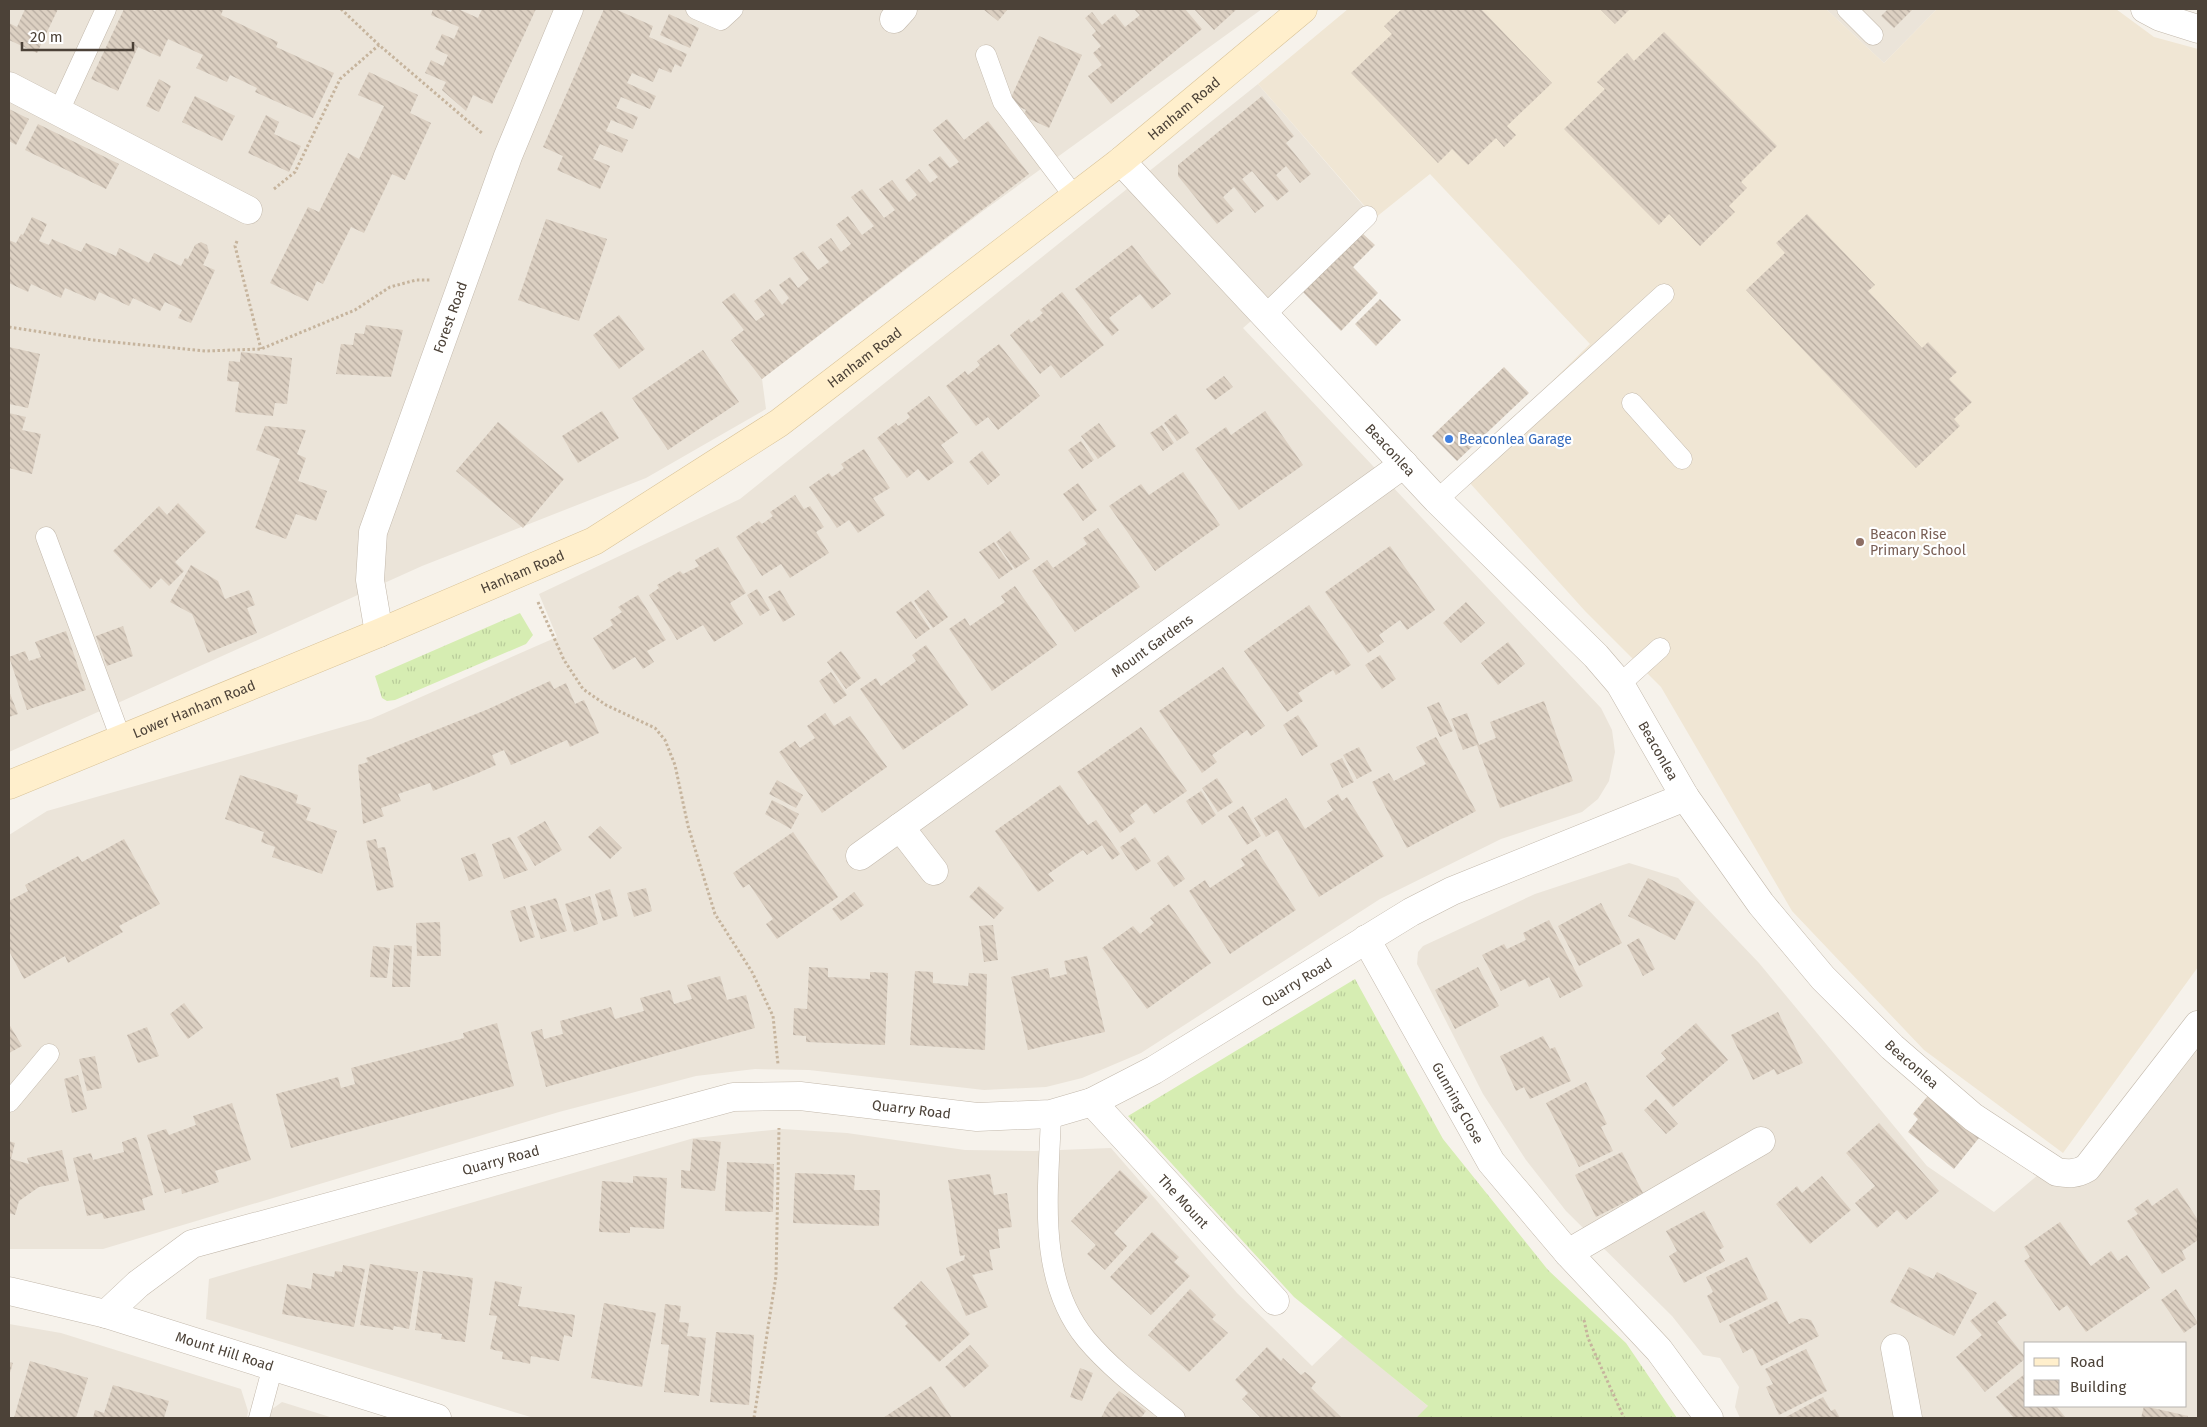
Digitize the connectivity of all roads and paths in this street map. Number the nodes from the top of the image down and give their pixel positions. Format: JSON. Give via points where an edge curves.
{"nodes":[{"id":1,"x":106,"y":9,"type":"edge"},
{"id":2,"x":341,"y":9,"type":"edge"},
{"id":3,"x":569,"y":9,"type":"edge"},
{"id":4,"x":696,"y":9,"type":"edge"},
{"id":5,"x":733,"y":9,"type":"edge"},
{"id":6,"x":1303,"y":9,"type":"edge"},
{"id":7,"x":1847,"y":9,"type":"edge"},
{"id":8,"x":2145,"y":9,"type":"edge"},
{"id":9,"x":2198,"y":29,"type":"edge"},
{"id":10,"x":1873,"y":35,"type":"dead end"},
{"id":11,"x":379,"y":45,"type":"junction"},
{"id":12,"x":986,"y":55,"type":"dead end"},
{"id":13,"x":9,"y":86,"type":"edge"},
{"id":14,"x":59,"y":111,"type":"junction"},
{"id":15,"x":508,"y":156,"type":"junction"},
{"id":16,"x":1121,"y":160,"type":"junction"},
{"id":17,"x":1074,"y":196,"type":"junction"},
{"id":18,"x":248,"y":210,"type":"junction"},
{"id":19,"x":1367,"y":216,"type":"dead end"},
{"id":20,"x":465,"y":279,"type":"junction"},
{"id":21,"x":1664,"y":294,"type":"dead end"},
{"id":22,"x":1265,"y":315,"type":"junction"},
{"id":23,"x":9,"y":327,"type":"edge"},
{"id":24,"x":261,"y":349,"type":"junction"},
{"id":25,"x":1632,"y":403,"type":"dead end"},
{"id":26,"x":1682,"y":459,"type":"dead end"},
{"id":27,"x":1404,"y":464,"type":"junction"},
{"id":28,"x":1437,"y":500,"type":"junction"},
{"id":29,"x":46,"y":537,"type":"dead end"},
{"id":30,"x":524,"y":571,"type":"junction"},
{"id":31,"x":379,"y":633,"type":"junction"},
{"id":32,"x":1660,"y":648,"type":"dead end"},
{"id":33,"x":1620,"y":684,"type":"junction"},
{"id":34,"x":121,"y":739,"type":"junction"},
{"id":35,"x":9,"y":785,"type":"edge"},
{"id":36,"x":1686,"y":797,"type":"junction"},
{"id":37,"x":900,"y":827,"type":"junction"},
{"id":38,"x":860,"y":856,"type":"dead end"},
{"id":39,"x":934,"y":871,"type":"dead end"},
{"id":40,"x":1366,"y":939,"type":"junction"},
{"id":41,"x":2198,"y":1025,"type":"edge"},
{"id":42,"x":49,"y":1054,"type":"dead end"},
{"id":43,"x":780,"y":1096,"type":"junction"},
{"id":44,"x":9,"y":1102,"type":"edge"},
{"id":45,"x":1092,"y":1102,"type":"junction"},
{"id":46,"x":1051,"y":1114,"type":"junction"},
{"id":47,"x":1761,"y":1141,"type":"dead end"},
{"id":48,"x":1568,"y":1253,"type":"junction"},
{"id":49,"x":1591,"y":1278,"type":"junction"},
{"id":50,"x":9,"y":1290,"type":"edge"},
{"id":51,"x":1275,"y":1301,"type":"dead end"},
{"id":52,"x":106,"y":1314,"type":"junction"},
{"id":53,"x":1895,"y":1348,"type":"dead end"},
{"id":54,"x":273,"y":1366,"type":"junction"},
{"id":55,"x":258,"y":1418,"type":"edge"},
{"id":56,"x":437,"y":1418,"type":"edge"},
{"id":57,"x":754,"y":1418,"type":"edge"},
{"id":58,"x":1175,"y":1418,"type":"edge"},
{"id":59,"x":1624,"y":1418,"type":"edge"},
{"id":60,"x":1710,"y":1418,"type":"edge"},
{"id":61,"x":1908,"y":1418,"type":"edge"}],
"edges":[{"from":1,"to":14,"type":"lane"},
{"from":2,"to":11,"type":"path"},
{"from":3,"to":15,"type":"street","name":"Forest Road"},
{"from":4,"to":5,"type":"lane","via":[[721,20]]},
{"from":6,"to":16,"type":"main road","name":"Hanham Road"},
{"from":7,"to":10,"type":"lane"},
{"from":8,"to":9,"type":"street"},
{"from":11,"to":15,"type":"path"},
{"from":11,"to":18,"type":"path","via":[[340,79],[295,172]]},
{"from":12,"to":17,"type":"lane","via":[[1004,102]]},
{"from":13,"to":14,"type":"street"},
{"from":14,"to":18,"type":"street"},
{"from":15,"to":20,"type":"street","name":"Forest Road"},
{"from":16,"to":17,"type":"main road","name":"Hanham Road"},
{"from":16,"to":22,"type":"street","name":"Beaconlea"},
{"from":17,"to":30,"type":"main road","name":"Hanham Road","via":[[779,423],[594,540]]},
{"from":18,"to":24,"type":"path","via":[[235,246]]},
{"from":19,"to":22,"type":"lane"},
{"from":20,"to":24,"type":"path","via":[[416,280],[390,287],[355,310]]},
{"from":20,"to":31,"type":"street","name":"Forest Road","via":[[374,532],[370,580]]},
{"from":21,"to":28,"type":"lane"},
{"from":22,"to":27,"type":"street","name":"Beaconlea"},
{"from":23,"to":24,"type":"path","via":[[93,340],[205,350]]},
{"from":25,"to":26,"type":"lane"},
{"from":27,"to":28,"type":"street","name":"Beaconlea"},
{"from":27,"to":37,"type":"street","name":"Mount Gardens"},
{"from":28,"to":33,"type":"street","name":"Beaconlea","via":[[1596,656]]},
{"from":29,"to":34,"type":"lane"},
{"from":30,"to":31,"type":"main road","name":"Hanham Road"},
{"from":30,"to":43,"type":"path","via":[[564,660],[583,689],[606,705],[655,728],[665,740],[675,765],[688,826],[715,914],[752,972],[773,1016]]},
{"from":31,"to":34,"type":"main road","name":"Lower Hanham Road"},
{"from":32,"to":33,"type":"lane"},
{"from":33,"to":36,"type":"street","name":"Beaconlea"},
{"from":34,"to":35,"type":"main road","name":"Lower Hanham Road"},
{"from":36,"to":40,"type":"street","name":"Quarry Road","via":[[1452,891]]},
{"from":36,"to":41,"type":"street","name":"Beaconlea","via":[[1761,904],[1823,978],[1892,1047],[1973,1116],[2057,1172],[2079,1173],[2087,1168]]},
{"from":37,"to":38,"type":"street","name":"Mount Gardens"},
{"from":37,"to":39,"type":"street"},
{"from":40,"to":45,"type":"street","name":"Quarry Road","via":[[1154,1070]]},
{"from":40,"to":48,"type":"street","name":"Gunning Close","via":[[1491,1162]]},
{"from":42,"to":44,"type":"lane"},
{"from":43,"to":46,"type":"street","name":"Quarry Road","via":[[976,1117]]},
{"from":43,"to":52,"type":"street","name":"Quarry Road","via":[[733,1097],[192,1244],[138,1284]]},
{"from":43,"to":57,"type":"path","via":[[776,1276]]},
{"from":45,"to":46,"type":"street","name":"Quarry Road"},
{"from":45,"to":51,"type":"street","name":"The Mount"},
{"from":46,"to":58,"type":"lane","via":[[1048,1218],[1051,1259],[1060,1291],[1087,1340],[1129,1381]]},
{"from":47,"to":48,"type":"street"},
{"from":48,"to":49,"type":"street","name":"Gunning Close"},
{"from":49,"to":59,"type":"path","via":[[1583,1319],[1588,1338]]},
{"from":49,"to":60,"type":"street","name":"Gunning Close","via":[[1659,1350]]},
{"from":50,"to":52,"type":"street","name":"Mount Hill Road"},
{"from":52,"to":54,"type":"street","name":"Mount Hill Road"},
{"from":53,"to":61,"type":"street"},
{"from":54,"to":55,"type":"lane"},
{"from":54,"to":56,"type":"street","name":"Mount Hill Road"}]}
